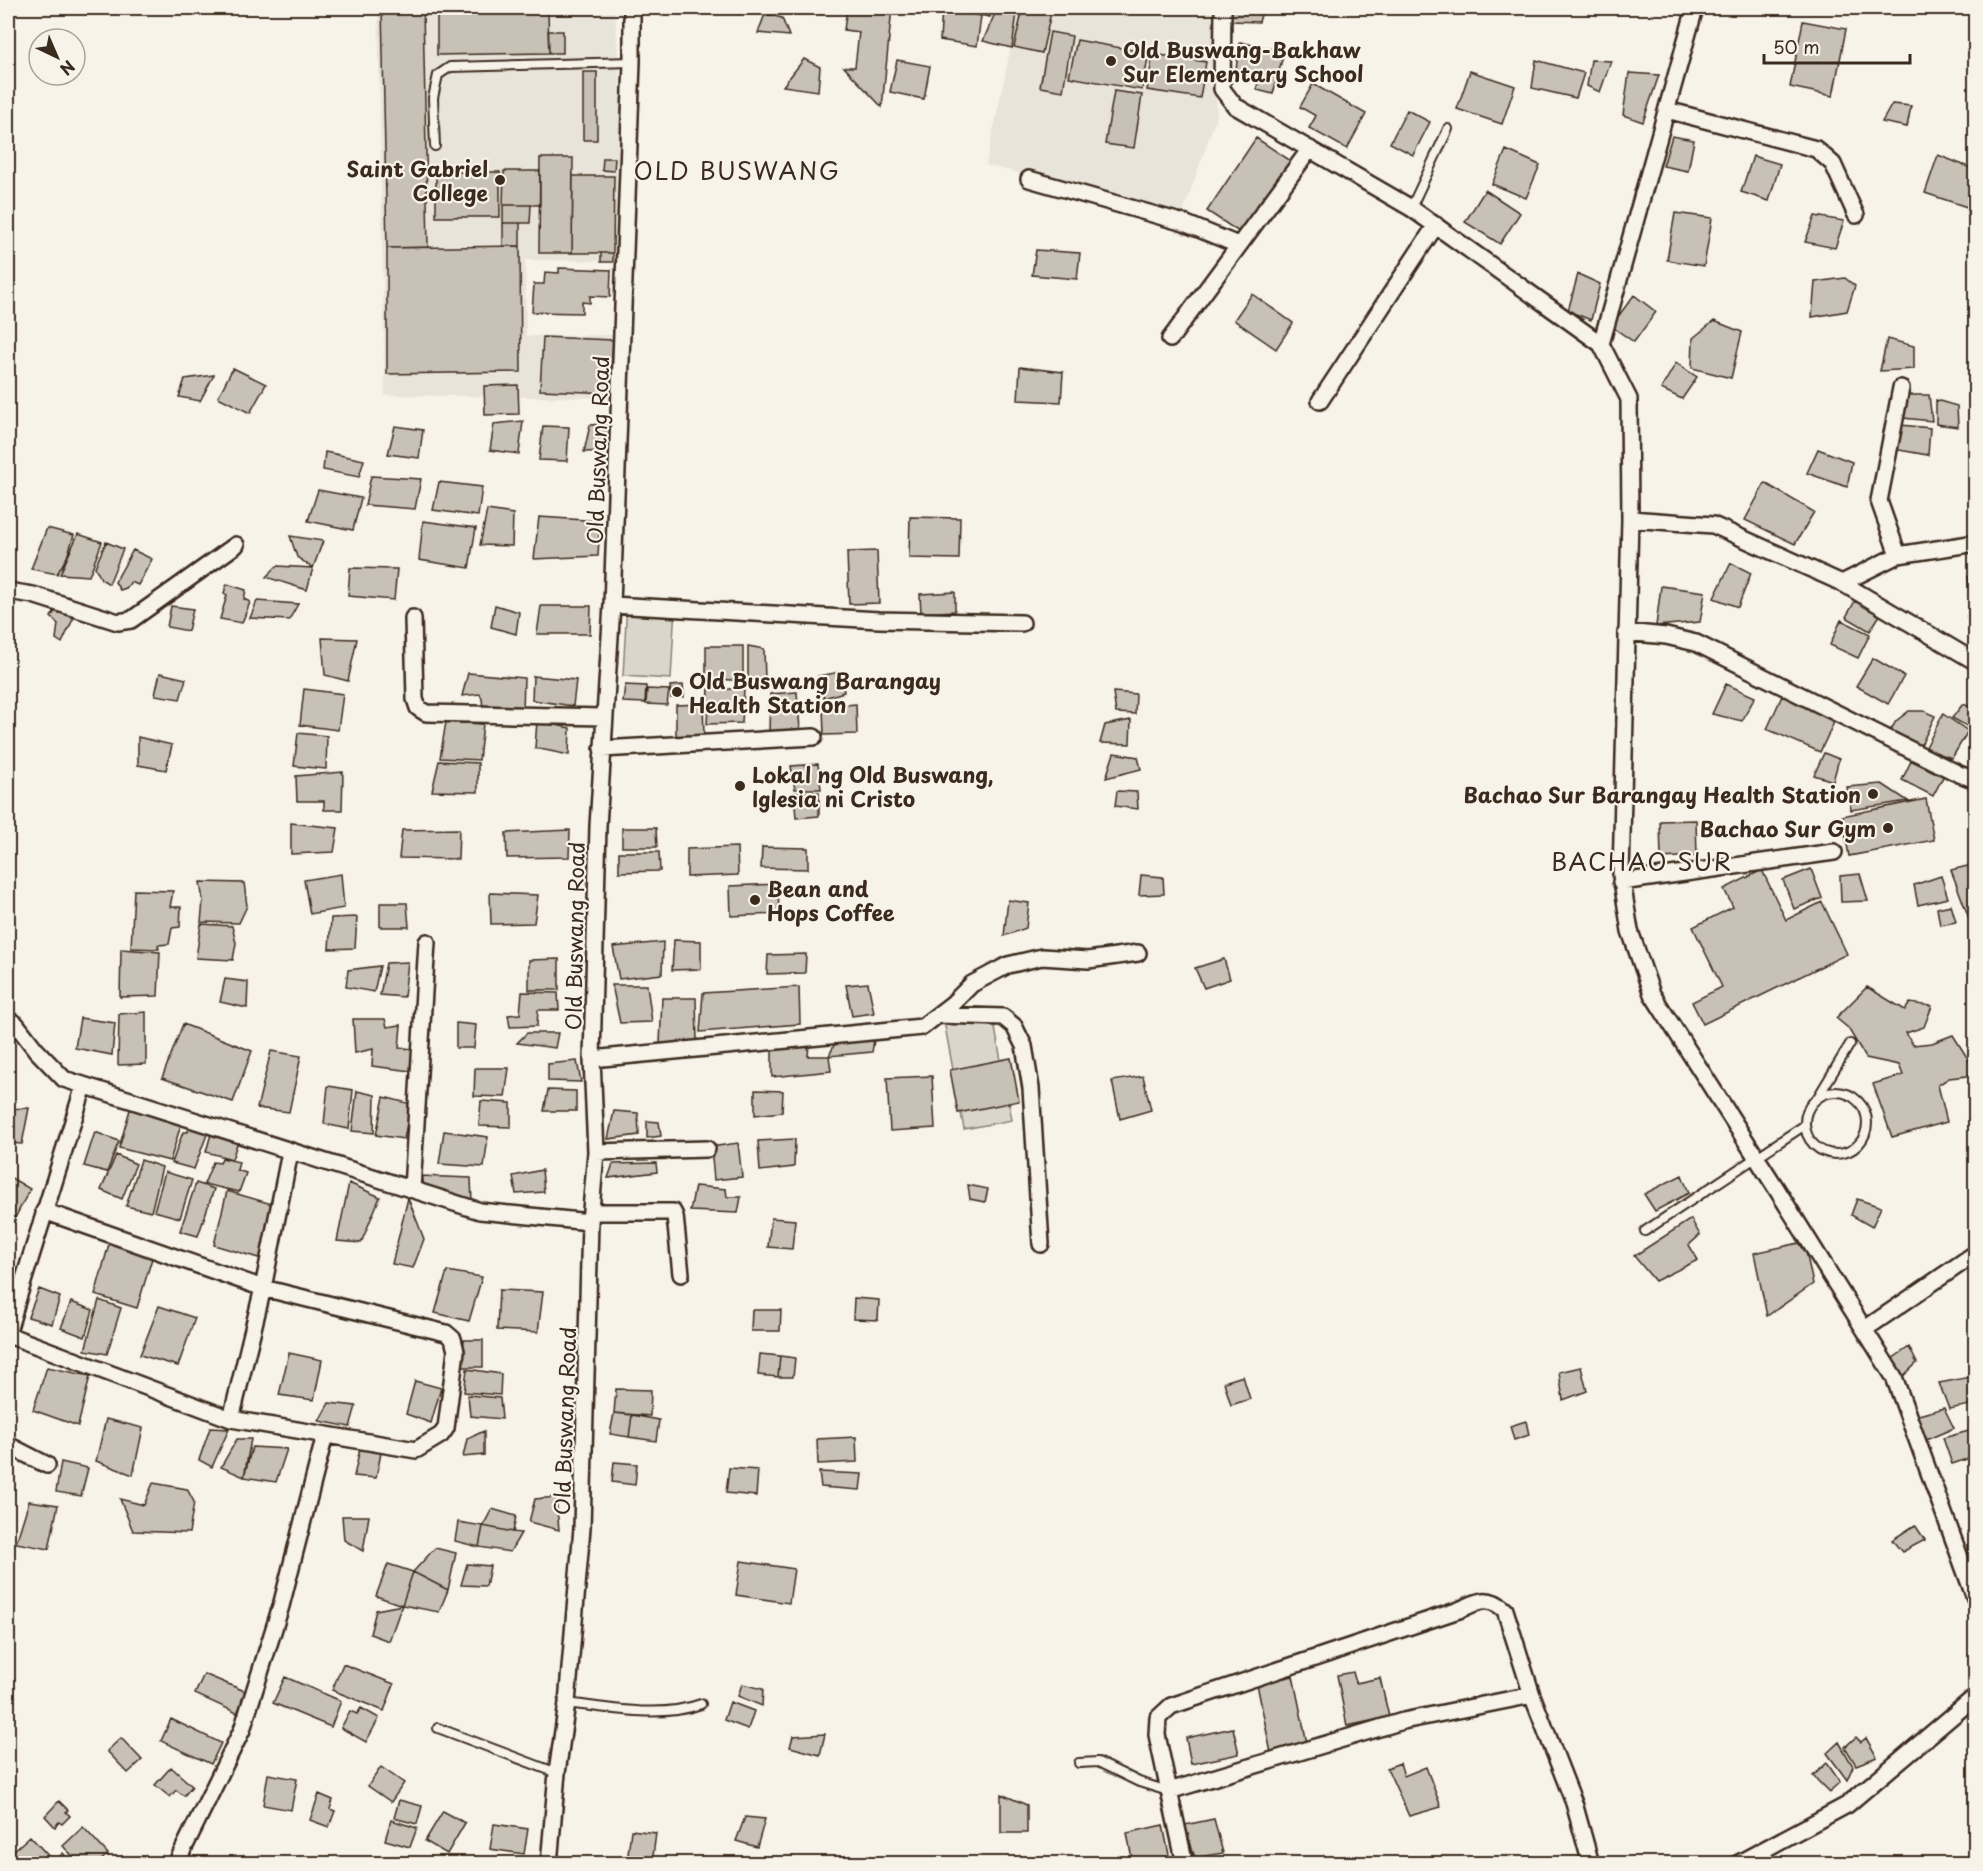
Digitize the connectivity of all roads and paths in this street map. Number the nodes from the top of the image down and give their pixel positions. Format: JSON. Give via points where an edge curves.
{"nodes":[{"id":1,"x":632,"y":8,"type":"edge"},
{"id":2,"x":1223,"y":8,"type":"edge"},
{"id":3,"x":1695,"y":8,"type":"edge"},
{"id":4,"x":632,"y":62,"type":"junction"},
{"id":5,"x":1667,"y":110,"type":"junction"},
{"id":6,"x":1448,"y":129,"type":"dead end"},
{"id":7,"x":435,"y":146,"type":"dead end"},
{"id":8,"x":1310,"y":149,"type":"junction"},
{"id":9,"x":1029,"y":180,"type":"dead end"},
{"id":10,"x":1411,"y":208,"type":"junction"},
{"id":11,"x":1856,"y":215,"type":"dead end"},
{"id":12,"x":1436,"y":225,"type":"junction"},
{"id":13,"x":1238,"y":245,"type":"junction"},
{"id":14,"x":1170,"y":339,"type":"dead end"},
{"id":15,"x":1601,"y":344,"type":"junction"},
{"id":16,"x":1901,"y":388,"type":"dead end"},
{"id":17,"x":1320,"y":402,"type":"dead end"},
{"id":18,"x":1630,"y":519,"type":"junction"},
{"id":19,"x":1976,"y":543,"type":"edge"},
{"id":20,"x":236,"y":545,"type":"dead end"},
{"id":21,"x":1898,"y":555,"type":"junction"},
{"id":22,"x":1842,"y":583,"type":"junction"},
{"id":23,"x":8,"y":591,"type":"edge"},
{"id":24,"x":612,"y":605,"type":"junction"},
{"id":25,"x":413,"y":618,"type":"dead end"},
{"id":26,"x":1022,"y":623,"type":"dead end"},
{"id":27,"x":1626,"y":632,"type":"junction"},
{"id":28,"x":1976,"y":662,"type":"edge"},
{"id":29,"x":603,"y":717,"type":"junction"},
{"id":30,"x":814,"y":737,"type":"dead end"},
{"id":31,"x":602,"y":749,"type":"junction"},
{"id":32,"x":1976,"y":780,"type":"edge"},
{"id":33,"x":1834,"y":852,"type":"dead end"},
{"id":34,"x":1621,"y":882,"type":"junction"},
{"id":35,"x":427,"y":942,"type":"dead end"},
{"id":36,"x":1138,"y":953,"type":"dead end"},
{"id":37,"x":938,"y":1015,"type":"junction"},
{"id":38,"x":8,"y":1020,"type":"edge"},
{"id":39,"x":1850,"y":1044,"type":"dead end"},
{"id":40,"x":592,"y":1059,"type":"junction"},
{"id":41,"x":84,"y":1086,"type":"junction"},
{"id":42,"x":1817,"y":1098,"type":"junction"},
{"id":43,"x":1805,"y":1125,"type":"junction"},
{"id":44,"x":707,"y":1149,"type":"dead end"},
{"id":45,"x":290,"y":1152,"type":"junction"},
{"id":46,"x":596,"y":1152,"type":"junction"},
{"id":47,"x":1757,"y":1158,"type":"junction"},
{"id":48,"x":412,"y":1189,"type":"junction"},
{"id":49,"x":44,"y":1211,"type":"junction"},
{"id":50,"x":591,"y":1217,"type":"junction"},
{"id":51,"x":1645,"y":1231,"type":"dead end"},
{"id":52,"x":1041,"y":1244,"type":"dead end"},
{"id":53,"x":1976,"y":1253,"type":"edge"},
{"id":54,"x":681,"y":1274,"type":"dead end"},
{"id":55,"x":262,"y":1288,"type":"junction"},
{"id":56,"x":13,"y":1297,"type":"edge"},
{"id":57,"x":1865,"y":1329,"type":"junction"},
{"id":58,"x":8,"y":1333,"type":"edge"},
{"id":59,"x":231,"y":1419,"type":"junction"},
{"id":60,"x":326,"y":1435,"type":"junction"},
{"id":61,"x":8,"y":1445,"type":"edge"},
{"id":62,"x":47,"y":1465,"type":"dead end"},
{"id":63,"x":1976,"y":1601,"type":"edge"},
{"id":64,"x":1532,"y":1695,"type":"junction"},
{"id":65,"x":1976,"y":1696,"type":"edge"},
{"id":66,"x":567,"y":1703,"type":"junction"},
{"id":67,"x":701,"y":1704,"type":"dead end"},
{"id":68,"x":438,"y":1728,"type":"dead end"},
{"id":69,"x":1079,"y":1763,"type":"dead end"},
{"id":70,"x":557,"y":1773,"type":"junction"},
{"id":71,"x":1170,"y":1791,"type":"junction"},
{"id":72,"x":176,"y":1863,"type":"edge"},
{"id":73,"x":549,"y":1863,"type":"edge"},
{"id":74,"x":1185,"y":1863,"type":"edge"},
{"id":75,"x":1591,"y":1863,"type":"edge"},
{"id":76,"x":1737,"y":1863,"type":"edge"}],
"edges":[{"from":1,"to":4,"type":"street","name":"Old Buswang Road"},
{"from":2,"to":8,"type":"street","via":[[1222,89],[1235,106]]},
{"from":3,"to":5,"type":"street"},
{"from":4,"to":7,"type":"lane","via":[[450,67],[438,75],[433,98]]},
{"from":4,"to":24,"type":"street","name":"Old Buswang Road"},
{"from":5,"to":11,"type":"street","via":[[1816,149],[1833,164]]},
{"from":5,"to":15,"type":"street"},
{"from":6,"to":10,"type":"lane"},
{"from":8,"to":10,"type":"street"},
{"from":8,"to":13,"type":"street"},
{"from":9,"to":13,"type":"street","via":[[1184,223]]},
{"from":10,"to":12,"type":"street"},
{"from":12,"to":15,"type":"street"},
{"from":12,"to":17,"type":"street"},
{"from":13,"to":14,"type":"street"},
{"from":15,"to":18,"type":"street","via":[[1629,399]]},
{"from":16,"to":21,"type":"street","via":[[1879,501]]},
{"from":18,"to":22,"type":"street","via":[[1713,525]]},
{"from":18,"to":27,"type":"street"},
{"from":19,"to":21,"type":"street"},
{"from":20,"to":23,"type":"street","via":[[131,620],[118,622]]},
{"from":21,"to":22,"type":"street"},
{"from":22,"to":28,"type":"street"},
{"from":24,"to":26,"type":"street","via":[[879,620]]},
{"from":24,"to":29,"type":"street","name":"Old Buswang Road"},
{"from":25,"to":29,"type":"street","via":[[415,699],[418,708],[426,713]]},
{"from":27,"to":32,"type":"street","via":[[1696,644]]},
{"from":27,"to":34,"type":"street"},
{"from":29,"to":31,"type":"street","name":"Old Buswang Road"},
{"from":30,"to":31,"type":"street"},
{"from":31,"to":40,"type":"street","name":"Old Buswang Road"},
{"from":33,"to":34,"type":"street"},
{"from":34,"to":47,"type":"street","via":[[1630,931],[1652,994]]},
{"from":35,"to":48,"type":"street"},
{"from":36,"to":37,"type":"street","via":[[1089,960],[1042,957],[1008,964],[972,984]]},
{"from":37,"to":40,"type":"street","via":[[922,1027]]},
{"from":37,"to":52,"type":"street","via":[[1003,1017],[1014,1026],[1024,1046],[1031,1088]]},
{"from":38,"to":41,"type":"street","via":[[64,1079]]},
{"from":39,"to":42,"type":"lane"},
{"from":40,"to":46,"type":"street","name":"Old Buswang Road"},
{"from":41,"to":45,"type":"street"},
{"from":41,"to":49,"type":"street"},
{"from":42,"to":43,"type":"lane","via":[[1810,1106]]},
{"from":42,"to":43,"type":"lane","via":[[1836,1092],[1855,1098],[1866,1115],[1864,1136],[1850,1150],[1829,1153],[1813,1143]]},
{"from":43,"to":47,"type":"lane"},
{"from":44,"to":46,"type":"street"},
{"from":45,"to":48,"type":"street"},
{"from":45,"to":55,"type":"street"},
{"from":46,"to":50,"type":"street","name":"Old Buswang Road"},
{"from":47,"to":51,"type":"lane"},
{"from":47,"to":57,"type":"street"},
{"from":48,"to":50,"type":"street","via":[[480,1211]]},
{"from":49,"to":55,"type":"street"},
{"from":49,"to":56,"type":"street"},
{"from":50,"to":54,"type":"street","via":[[673,1212]]},
{"from":50,"to":66,"type":"street","name":"Old Buswang Road","via":[[582,1528]]},
{"from":53,"to":57,"type":"street"},
{"from":55,"to":59,"type":"street"},
{"from":55,"to":60,"type":"street","via":[[446,1333],[453,1339],[455,1359],[446,1428],[441,1435],[416,1450]]},
{"from":56,"to":58,"type":"street"},
{"from":57,"to":63,"type":"street","via":[[1894,1377]]},
{"from":58,"to":59,"type":"street"},
{"from":59,"to":60,"type":"street"},
{"from":60,"to":72,"type":"street","via":[[281,1606],[242,1730]]},
{"from":61,"to":62,"type":"street"},
{"from":64,"to":71,"type":"street","via":[[1403,1721]]},
{"from":64,"to":71,"type":"street","via":[[1505,1610],[1484,1599],[1171,1706],[1158,1718],[1157,1735]]},
{"from":64,"to":75,"type":"street","via":[[1574,1803]]},
{"from":65,"to":76,"type":"street","via":[[1847,1805]]},
{"from":66,"to":67,"type":"lane","via":[[632,1711],[684,1710]]},
{"from":66,"to":70,"type":"street","name":"Old Buswang Road"},
{"from":68,"to":70,"type":"lane"},
{"from":69,"to":71,"type":"lane","via":[[1098,1762],[1139,1782]]},
{"from":70,"to":73,"type":"street","name":"Old Buswang Road"},
{"from":71,"to":74,"type":"street"}]}
